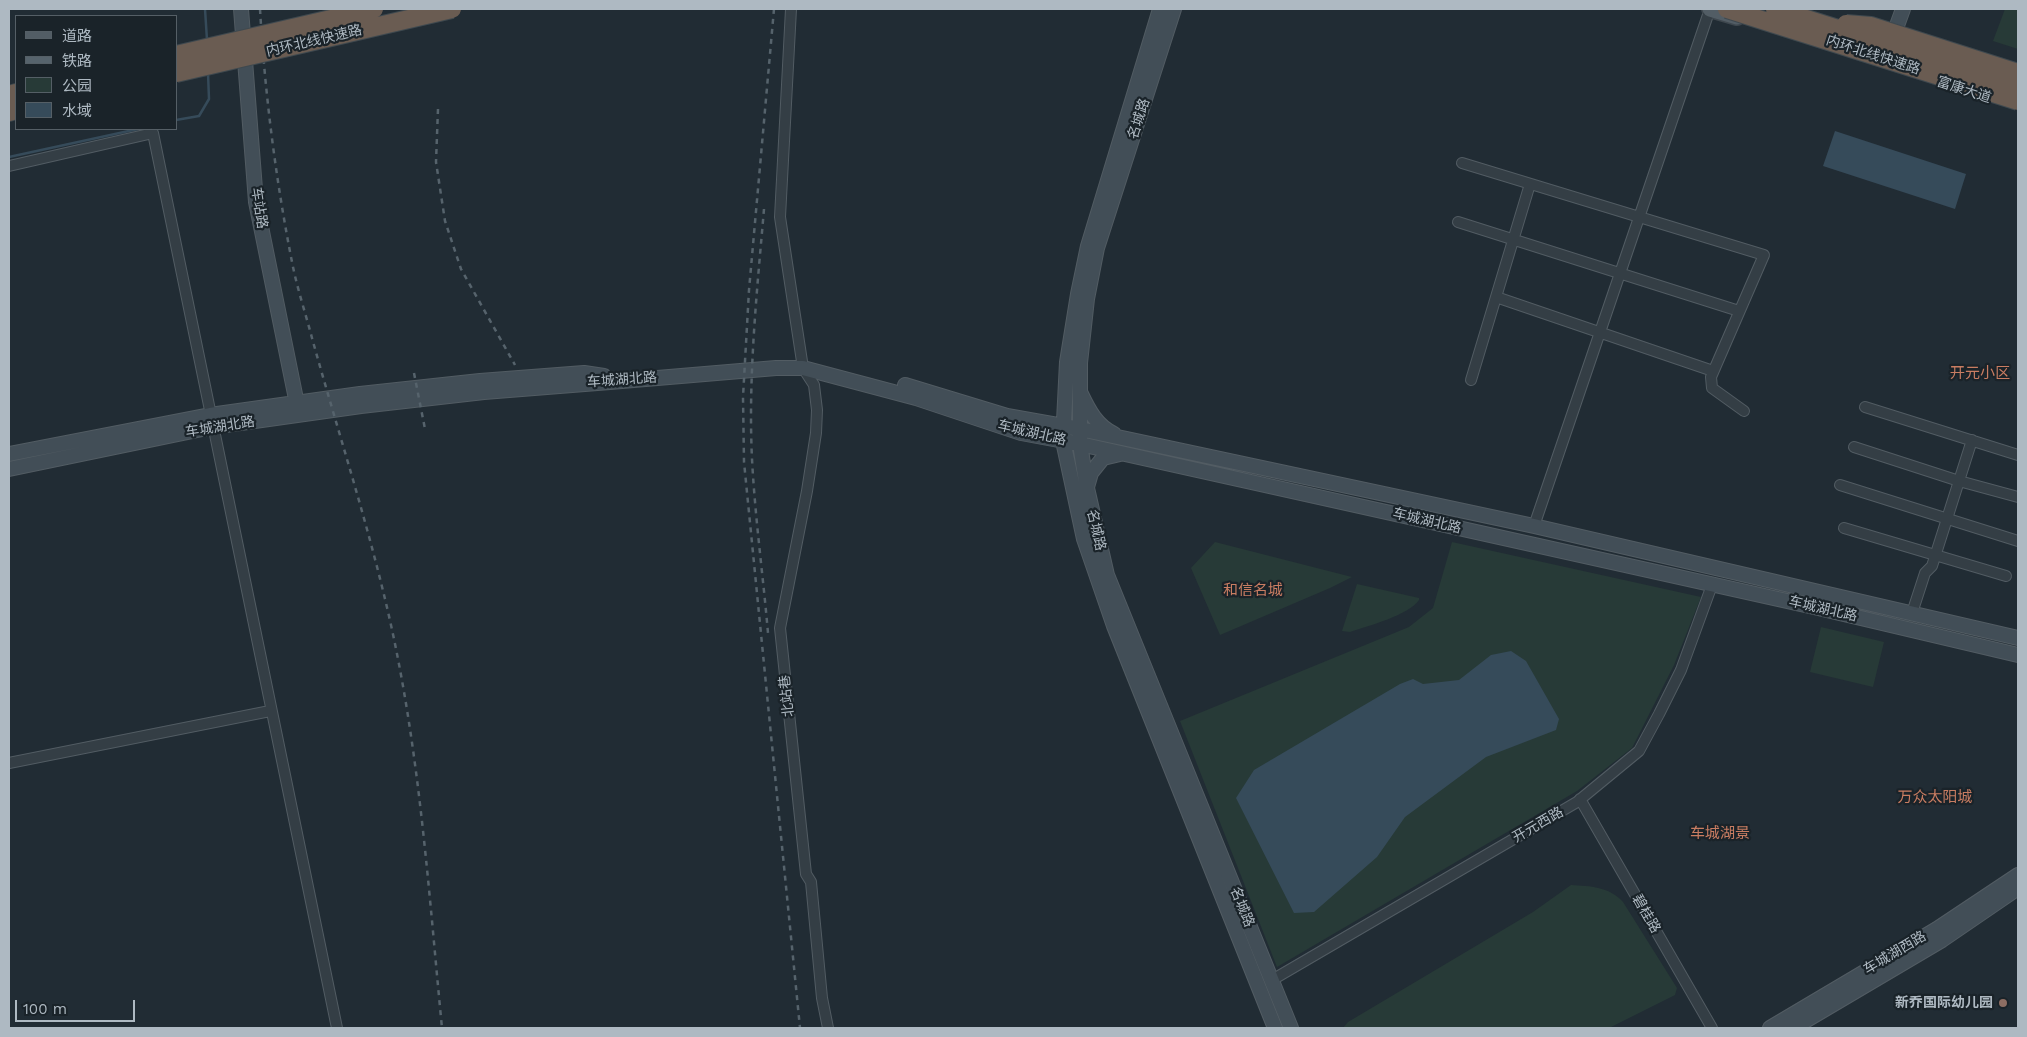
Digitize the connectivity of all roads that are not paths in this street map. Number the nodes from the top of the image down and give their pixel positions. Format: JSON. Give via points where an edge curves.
{"nodes":[{"id":1,"x":241,"y":9,"type":"edge"},
{"id":2,"x":374,"y":9,"type":"edge"},
{"id":3,"x":452,"y":9,"type":"edge"},
{"id":4,"x":791,"y":9,"type":"edge"},
{"id":5,"x":1160,"y":9,"type":"edge"},
{"id":6,"x":1174,"y":9,"type":"edge"},
{"id":7,"x":1710,"y":9,"type":"edge"},
{"id":8,"x":1727,"y":9,"type":"edge"},
{"id":9,"x":1775,"y":9,"type":"edge"},
{"id":10,"x":1779,"y":9,"type":"edge"},
{"id":11,"x":1794,"y":9,"type":"edge"},
{"id":12,"x":1894,"y":9,"type":"edge"},
{"id":13,"x":1903,"y":9,"type":"edge"},
{"id":14,"x":1753,"y":17,"type":"junction"},
{"id":15,"x":1888,"y":39,"type":"junction"},
{"id":16,"x":178,"y":55,"type":"edge"},
{"id":17,"x":1880,"y":63,"type":"junction"},
{"id":18,"x":178,"y":73,"type":"edge"},
{"id":19,"x":2018,"y":73,"type":"edge"},
{"id":20,"x":2018,"y":80,"type":"edge"},
{"id":21,"x":2018,"y":86,"type":"edge"},
{"id":22,"x":2018,"y":101,"type":"edge"},
{"id":23,"x":2018,"y":107,"type":"edge"},
{"id":24,"x":2018,"y":113,"type":"edge"},
{"id":25,"x":1462,"y":163,"type":"dead end"},
{"id":26,"x":9,"y":166,"type":"edge"},
{"id":27,"x":1530,"y":184,"type":"junction"},
{"id":28,"x":1639,"y":218,"type":"junction"},
{"id":29,"x":1458,"y":222,"type":"dead end"},
{"id":30,"x":1514,"y":239,"type":"junction"},
{"id":31,"x":1620,"y":275,"type":"junction"},
{"id":32,"x":1496,"y":297,"type":"junction"},
{"id":33,"x":1739,"y":311,"type":"junction"},
{"id":34,"x":1600,"y":333,"type":"junction"},
{"id":35,"x":802,"y":362,"type":"junction"},
{"id":36,"x":1714,"y":371,"type":"junction"},
{"id":37,"x":1471,"y":380,"type":"dead end"},
{"id":38,"x":1080,"y":391,"type":"junction"},
{"id":39,"x":1065,"y":395,"type":"junction"},
{"id":40,"x":916,"y":398,"type":"junction"},
{"id":41,"x":298,"y":404,"type":"junction"},
{"id":42,"x":1865,"y":407,"type":"dead end"},
{"id":43,"x":1744,"y":411,"type":"dead end"},
{"id":44,"x":211,"y":421,"type":"junction"},
{"id":45,"x":1038,"y":422,"type":"junction"},
{"id":46,"x":1063,"y":426,"type":"junction"},
{"id":47,"x":1080,"y":429,"type":"junction"},
{"id":48,"x":1124,"y":439,"type":"junction"},
{"id":49,"x":1972,"y":440,"type":"junction"},
{"id":50,"x":1064,"y":441,"type":"junction"},
{"id":51,"x":1080,"y":444,"type":"junction"},
{"id":52,"x":1854,"y":447,"type":"dead end"},
{"id":53,"x":9,"y":454,"type":"edge"},
{"id":54,"x":1123,"y":454,"type":"junction"},
{"id":55,"x":2018,"y":455,"type":"edge"},
{"id":56,"x":1068,"y":463,"type":"junction"},
{"id":57,"x":9,"y":469,"type":"edge"},
{"id":58,"x":1959,"y":481,"type":"junction"},
{"id":59,"x":1840,"y":485,"type":"dead end"},
{"id":60,"x":1087,"y":488,"type":"junction"},
{"id":61,"x":2018,"y":497,"type":"edge"},
{"id":62,"x":1947,"y":519,"type":"junction"},
{"id":63,"x":1534,"y":526,"type":"junction"},
{"id":64,"x":1844,"y":528,"type":"dead end"},
{"id":65,"x":2018,"y":541,"type":"edge"},
{"id":66,"x":1936,"y":556,"type":"junction"},
{"id":67,"x":2006,"y":576,"type":"dead end"},
{"id":68,"x":1712,"y":584,"type":"junction"},
{"id":69,"x":1912,"y":614,"type":"junction"},
{"id":70,"x":2018,"y":638,"type":"edge"},
{"id":71,"x":2018,"y":655,"type":"edge"},
{"id":72,"x":270,"y":711,"type":"junction"},
{"id":73,"x":9,"y":763,"type":"edge"},
{"id":74,"x":1580,"y":799,"type":"junction"},
{"id":75,"x":2018,"y":875,"type":"edge"},
{"id":76,"x":2018,"y":888,"type":"edge"},
{"id":77,"x":1272,"y":980,"type":"junction"},
{"id":78,"x":337,"y":1028,"type":"edge"},
{"id":79,"x":828,"y":1028,"type":"edge"},
{"id":80,"x":1275,"y":1028,"type":"edge"},
{"id":81,"x":1292,"y":1028,"type":"edge"},
{"id":82,"x":1712,"y":1028,"type":"edge"},
{"id":83,"x":1770,"y":1028,"type":"edge"},
{"id":84,"x":1793,"y":1028,"type":"edge"}],
"edges":[{"from":1,"to":41,"type":"main road","name":"车站路","via":[[256,202]]},
{"from":2,"to":16,"type":"highway","name":"内环北线快速路","bridge":true},
{"from":3,"to":18,"type":"highway","name":"内环北线快速路","bridge":true},
{"from":4,"to":35,"type":"street","name":"北站巷","via":[[780,217]]},
{"from":5,"to":39,"type":"main road","name":"名城路","via":[[1088,246],[1070,345]]},
{"from":6,"to":38,"type":"main road","name":"名城路","via":[[1097,248],[1086,298]]},
{"from":7,"to":17,"type":"main road","name":"富康大道"},
{"from":7,"to":28,"type":"street"},
{"from":8,"to":14,"type":"highway","name":"内环北线快速路","bridge":true},
{"from":9,"to":21,"type":"highway","name":"内环北线快速路","bridge":true},
{"from":10,"to":19,"type":"highway","bridge":true,"via":[[1830,22],[1871,26]]},
{"from":11,"to":15,"type":"main road","name":"富康大道"},
{"from":12,"to":15,"type":"main road"},
{"from":13,"to":15,"type":"main road"},
{"from":14,"to":22,"type":"highway","name":"内环北线快速路","bridge":true},
{"from":14,"to":24,"type":"highway","bridge":true,"via":[[1824,43],[1859,62]]},
{"from":15,"to":17,"type":"main road"},
{"from":15,"to":20,"type":"main road","name":"富康大道"},
{"from":17,"to":23,"type":"main road","name":"富康大道"},
{"from":25,"to":27,"type":"street"},
{"from":26,"to":44,"type":"street","via":[[153,133]]},
{"from":27,"to":28,"type":"street"},
{"from":27,"to":30,"type":"street"},
{"from":28,"to":31,"type":"street"},
{"from":28,"to":33,"type":"street","via":[[1764,255]]},
{"from":29,"to":30,"type":"street"},
{"from":30,"to":31,"type":"street"},
{"from":30,"to":32,"type":"street"},
{"from":31,"to":33,"type":"street"},
{"from":31,"to":34,"type":"street"},
{"from":32,"to":34,"type":"street"},
{"from":32,"to":37,"type":"street"},
{"from":33,"to":36,"type":"street"},
{"from":34,"to":36,"type":"street"},
{"from":34,"to":63,"type":"street"},
{"from":35,"to":40,"type":"main road","name":"车城湖北路"},
{"from":35,"to":41,"type":"main road","name":"车城湖北路","via":[[609,377],[584,373],[480,381]]},
{"from":35,"to":44,"type":"main road","name":"车城湖北路","via":[[776,368],[484,392]]},
{"from":35,"to":45,"type":"main road","name":"车城湖北路","via":[[918,388],[1006,416]]},
{"from":35,"to":79,"type":"street","name":"北站巷","via":[[814,385],[816,432],[780,628],[806,874],[811,882]]},
{"from":36,"to":43,"type":"street","via":[[1712,388]]},
{"from":38,"to":47,"type":"main road","name":"名城路"},
{"from":38,"to":48,"type":"main road","via":[[1091,415],[1105,430]]},
{"from":39,"to":45,"type":"main road","via":[[1061,408]]},
{"from":39,"to":46,"type":"main road","name":"名城路"},
{"from":40,"to":50,"type":"main road","name":"车城湖北路","via":[[1021,433]]},
{"from":40,"to":56,"type":"main road","via":[[921,404],[1047,446],[1060,453]]},
{"from":41,"to":44,"type":"main road","name":"车城湖北路"},
{"from":42,"to":49,"type":"street"},
{"from":44,"to":53,"type":"main road","name":"车城湖北路"},
{"from":44,"to":57,"type":"main road","name":"车城湖北路"},
{"from":44,"to":72,"type":"street"},
{"from":45,"to":46,"type":"main road","name":"车城湖北路"},
{"from":46,"to":47,"type":"main road","name":"车城湖北路"},
{"from":46,"to":50,"type":"main road","name":"名城路"},
{"from":47,"to":48,"type":"main road","name":"车城湖北路"},
{"from":47,"to":51,"type":"main road","name":"名城路"},
{"from":48,"to":63,"type":"main road","name":"车城湖北路"},
{"from":49,"to":55,"type":"street"},
{"from":49,"to":58,"type":"street"},
{"from":50,"to":51,"type":"main road","name":"车城湖北路"},
{"from":50,"to":56,"type":"main road","name":"名城路"},
{"from":51,"to":54,"type":"main road","name":"车城湖北路"},
{"from":51,"to":60,"type":"main road","name":"名城路"},
{"from":52,"to":58,"type":"street"},
{"from":54,"to":60,"type":"main road","via":[[1103,458],[1091,473]]},
{"from":54,"to":68,"type":"main road","name":"车城湖北路"},
{"from":56,"to":80,"type":"main road","name":"名城路","via":[[1084,539],[1114,626]]},
{"from":58,"to":61,"type":"street"},
{"from":58,"to":62,"type":"street"},
{"from":59,"to":62,"type":"street"},
{"from":60,"to":77,"type":"main road","name":"名城路","via":[[1107,575]]},
{"from":62,"to":65,"type":"street"},
{"from":62,"to":66,"type":"street"},
{"from":63,"to":69,"type":"main road","name":"车城湖北路"},
{"from":64,"to":66,"type":"street"},
{"from":66,"to":67,"type":"street"},
{"from":66,"to":69,"type":"street","via":[[1925,573]]},
{"from":68,"to":71,"type":"main road","name":"车城湖北路"},
{"from":68,"to":74,"type":"street","name":"开元西路","via":[[1681,670],[1639,750]]},
{"from":69,"to":70,"type":"main road","name":"车城湖北路"},
{"from":72,"to":73,"type":"street"},
{"from":72,"to":78,"type":"street"},
{"from":74,"to":77,"type":"street","name":"开元西路"},
{"from":74,"to":82,"type":"street","name":"碧桂路"},
{"from":75,"to":83,"type":"main road","name":"车城湖西路","via":[[1937,928]]},
{"from":76,"to":84,"type":"main road","name":"车城湖西路","via":[[1942,940]]},
{"from":77,"to":81,"type":"main road","name":"名城路"}]}
